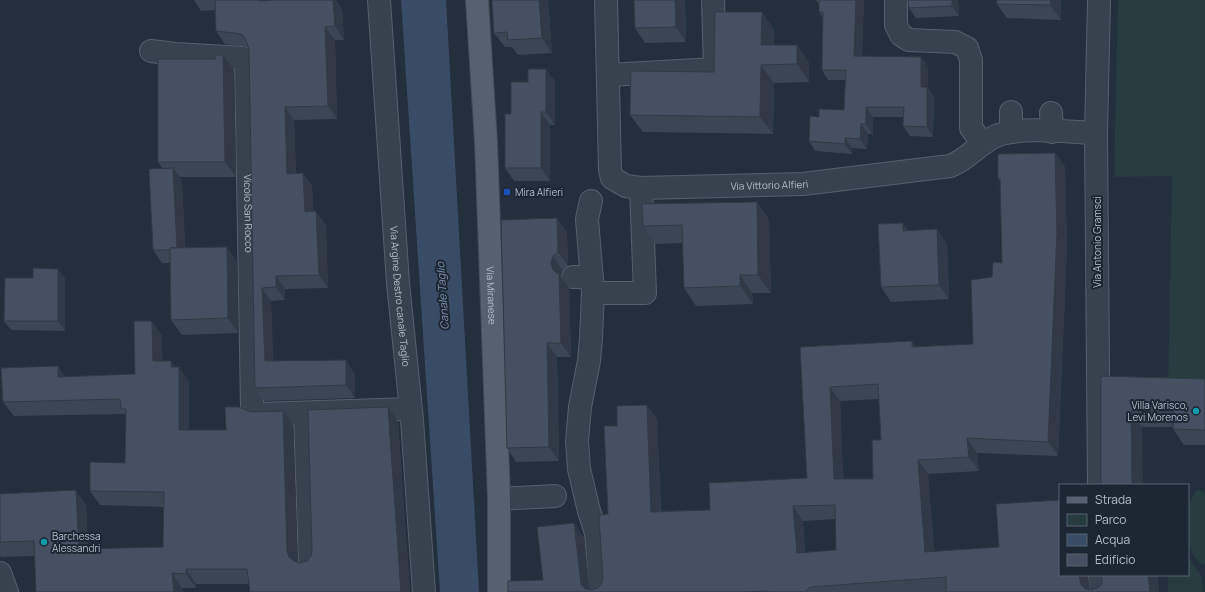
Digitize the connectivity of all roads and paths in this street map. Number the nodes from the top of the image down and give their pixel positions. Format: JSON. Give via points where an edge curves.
{"nodes":[{"id":1,"x":379,"y":0,"type":"edge"},
{"id":2,"x":477,"y":0,"type":"edge"},
{"id":3,"x":606,"y":0,"type":"edge"},
{"id":4,"x":713,"y":0,"type":"edge"},
{"id":5,"x":896,"y":0,"type":"edge"},
{"id":6,"x":1099,"y":0,"type":"edge"},
{"id":7,"x":151,"y":51,"type":"dead end"},
{"id":8,"x":608,"y":75,"type":"junction"},
{"id":9,"x":1096,"y":133,"type":"junction"},
{"id":10,"x":983,"y":144,"type":"junction"},
{"id":11,"x":641,"y":188,"type":"junction"},
{"id":12,"x":591,"y":201,"type":"dead end"},
{"id":13,"x":586,"y":282,"type":"junction"},
{"id":14,"x":410,"y":410,"type":"junction"},
{"id":15,"x":305,"y":413,"type":"junction"},
{"id":16,"x":1099,"y":484,"type":"edge"},
{"id":17,"x":584,"y":490,"type":"junction"},
{"id":18,"x":499,"y":499,"type":"junction"},
{"id":19,"x":310,"y":565,"type":"edge"},
{"id":20,"x":0,"y":573,"type":"edge"},
{"id":21,"x":1100,"y":576,"type":"edge"},
{"id":22,"x":7,"y":592,"type":"edge"},
{"id":23,"x":424,"y":592,"type":"edge"},
{"id":24,"x":499,"y":592,"type":"edge"},
{"id":25,"x":601,"y":592,"type":"edge"},
{"id":26,"x":1101,"y":592,"type":"edge"}],
"edges":[{"from":1,"to":14,"type":"street","name":"Via Argine Destro canale Taglio","via":[[398,283]]},
{"from":2,"to":18,"type":"main road","name":"Via Miranese","via":[[486,142]]},
{"from":3,"to":8,"type":"street","name":"Via Vittorio Alfieri"},
{"from":4,"to":8,"type":"street","via":[[715,69]]},
{"from":5,"to":10,"type":"street","via":[[896,25],[900,34],[909,40],[955,42],[967,48],[971,60],[971,128]]},
{"from":6,"to":9,"type":"street","name":"Via Antonio Gramsci"},
{"from":7,"to":15,"type":"street","name":"Vicolo San Rocco","via":[[244,58],[252,405],[254,411],[261,414]]},
{"from":8,"to":11,"type":"street","name":"Via Vittorio Alfieri","via":[[612,178],[626,186]]},
{"from":9,"to":10,"type":"street","name":"Via Vittorio Alfieri","via":[[1051,122],[1011,122]]},
{"from":9,"to":16,"type":"street","name":"Via Antonio Gramsci"},
{"from":10,"to":11,"type":"street","name":"Via Vittorio Alfieri","via":[[961,162],[944,167],[803,184]]},
{"from":11,"to":13,"type":"street","via":[[645,293],[619,293]]},
{"from":12,"to":13,"type":"street"},
{"from":13,"to":17,"type":"street","via":[[589,361],[580,407],[577,441]]},
{"from":14,"to":15,"type":"street","name":"Vicolo San Rocco"},
{"from":14,"to":23,"type":"street","name":"Via Argine Destro canale Taglio"},
{"from":15,"to":19,"type":"street"},
{"from":17,"to":18,"type":"street","via":[[559,496]]},
{"from":17,"to":25,"type":"street","via":[[594,527]]},
{"from":18,"to":24,"type":"main road","name":"Via Miranese"},
{"from":20,"to":22,"type":"street"},
{"from":21,"to":26,"type":"street"}]}
